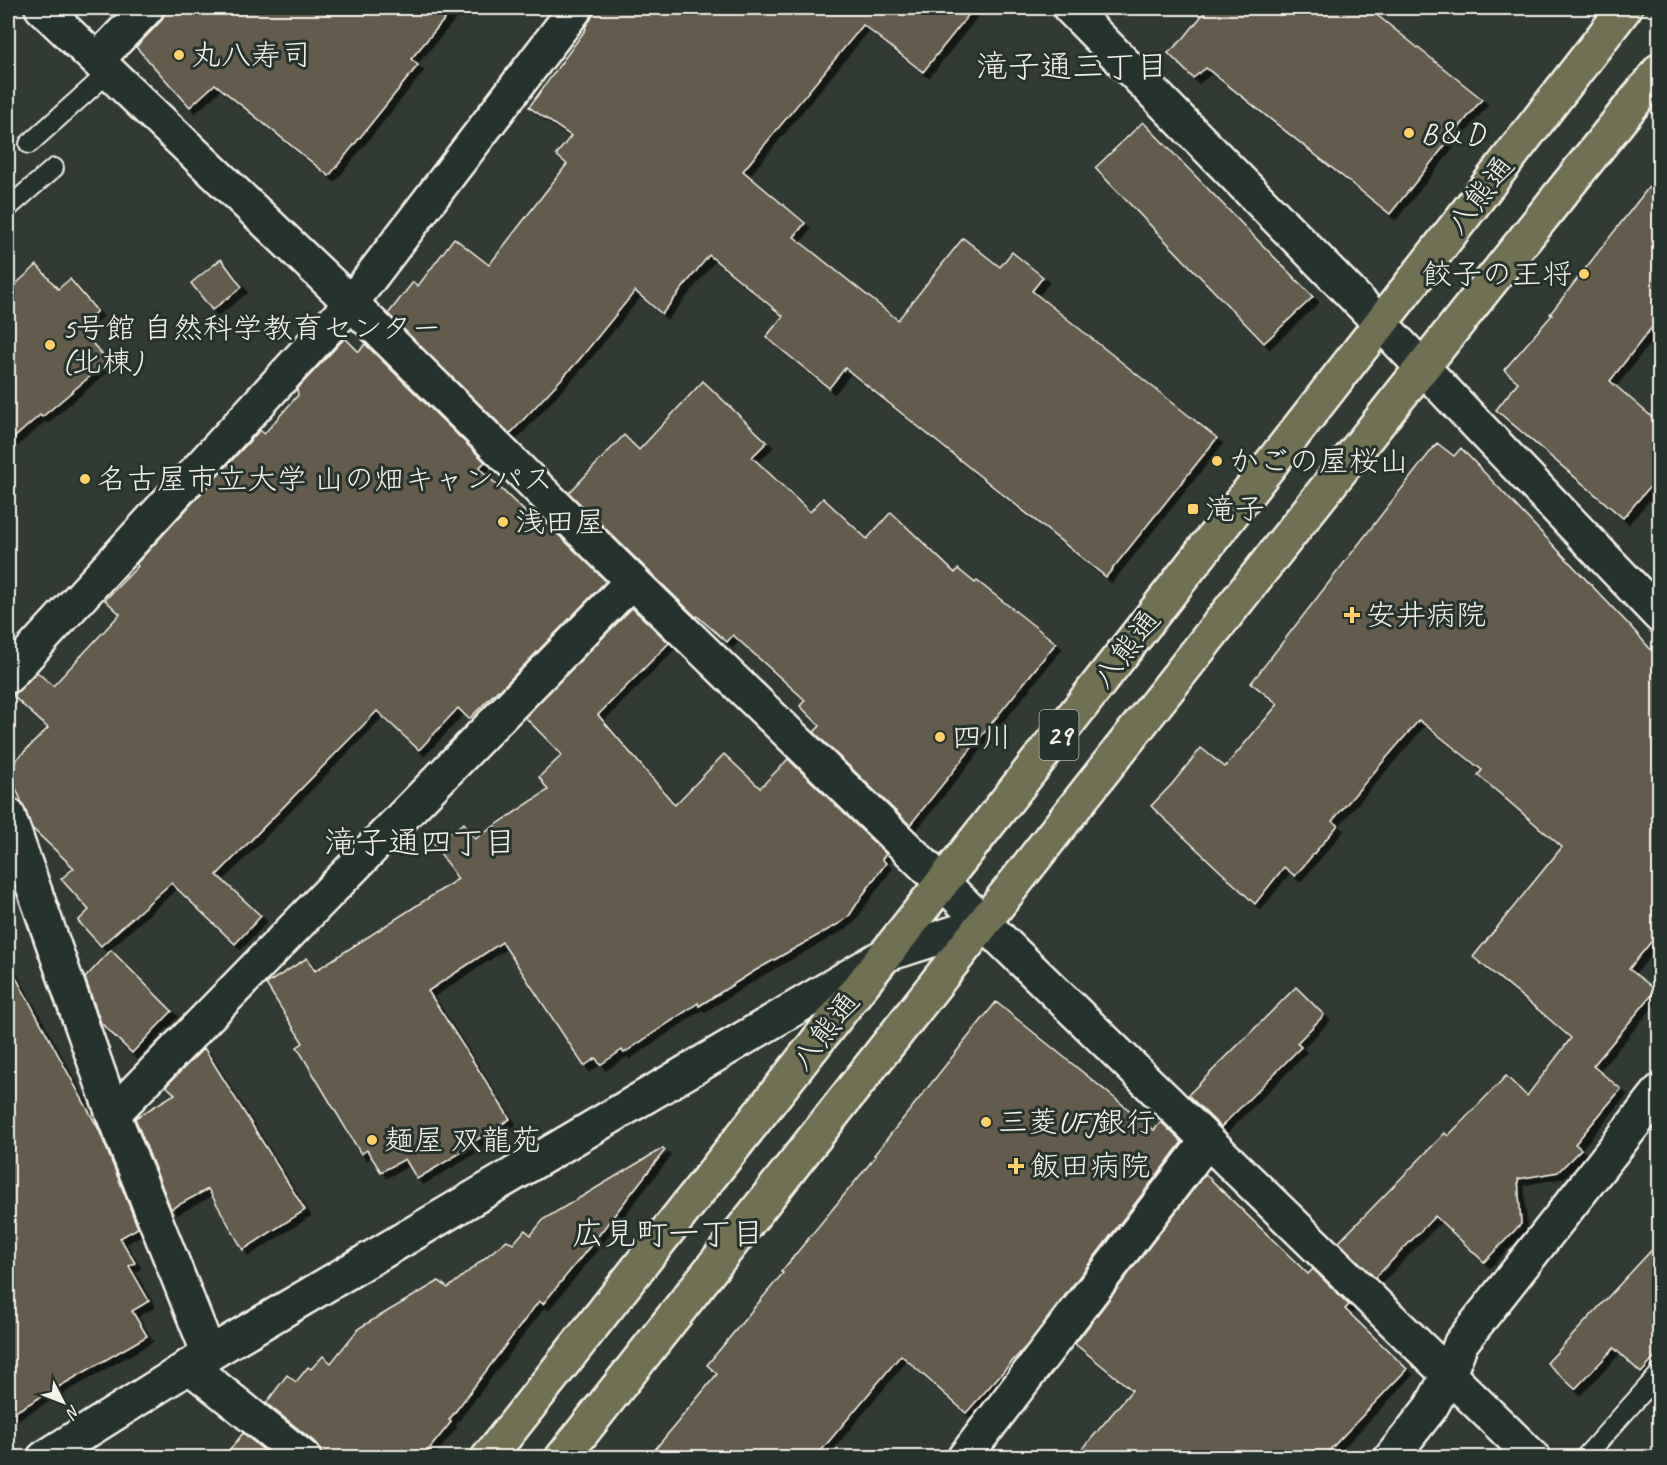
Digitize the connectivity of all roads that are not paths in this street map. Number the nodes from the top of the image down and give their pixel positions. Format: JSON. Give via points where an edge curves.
{"nodes":[{"id":1,"x":42,"y":8,"type":"edge"},
{"id":2,"x":147,"y":8,"type":"edge"},
{"id":3,"x":576,"y":8,"type":"edge"},
{"id":4,"x":1070,"y":8,"type":"edge"},
{"id":5,"x":1625,"y":8,"type":"edge"},
{"id":6,"x":103,"y":66,"type":"junction"},
{"id":7,"x":1659,"y":70,"type":"edge"},
{"id":8,"x":29,"y":144,"type":"dead end"},
{"id":9,"x":54,"y":168,"type":"dead end"},
{"id":10,"x":8,"y":208,"type":"edge"},
{"id":11,"x":351,"y":303,"type":"junction"},
{"id":12,"x":1381,"y":324,"type":"junction"},
{"id":13,"x":1422,"y":366,"type":"junction"},
{"id":14,"x":632,"y":581,"type":"junction"},
{"id":15,"x":1659,"y":616,"type":"edge"},
{"id":16,"x":8,"y":676,"type":"edge"},
{"id":17,"x":8,"y":815,"type":"edge"},
{"id":18,"x":943,"y":883,"type":"junction"},
{"id":19,"x":985,"y":923,"type":"junction"},
{"id":20,"x":885,"y":955,"type":"junction"},
{"id":21,"x":1659,"y":1091,"type":"edge"},
{"id":22,"x":113,"y":1114,"type":"junction"},
{"id":23,"x":1207,"y":1141,"type":"junction"},
{"id":24,"x":199,"y":1360,"type":"junction"},
{"id":25,"x":1659,"y":1373,"type":"edge"},
{"id":26,"x":1449,"y":1374,"type":"junction"},
{"id":27,"x":58,"y":1452,"type":"edge"},
{"id":28,"x":304,"y":1458,"type":"edge"},
{"id":29,"x":488,"y":1458,"type":"edge"},
{"id":30,"x":562,"y":1458,"type":"edge"},
{"id":31,"x":964,"y":1458,"type":"edge"},
{"id":32,"x":1391,"y":1458,"type":"edge"},
{"id":33,"x":1534,"y":1458,"type":"edge"},
{"id":34,"x":1584,"y":1458,"type":"edge"}],
"edges":[{"from":1,"to":6,"type":"street"},
{"from":2,"to":6,"type":"street"},
{"from":3,"to":11,"type":"street"},
{"from":4,"to":12,"type":"street"},
{"from":5,"to":12,"type":"main road","name":"八熊通","number":"29"},
{"from":6,"to":8,"type":"lane"},
{"from":6,"to":11,"type":"street"},
{"from":7,"to":13,"type":"main road","name":"八熊通","number":"29"},
{"from":9,"to":10,"type":"lane"},
{"from":11,"to":14,"type":"street"},
{"from":11,"to":16,"type":"street"},
{"from":12,"to":13,"type":"street"},
{"from":12,"to":18,"type":"main road","name":"八熊通","number":"29"},
{"from":13,"to":15,"type":"street"},
{"from":13,"to":19,"type":"main road","name":"八熊通","number":"29"},
{"from":14,"to":18,"type":"street"},
{"from":14,"to":22,"type":"street"},
{"from":17,"to":22,"type":"street"},
{"from":18,"to":19,"type":"street"},
{"from":18,"to":20,"type":"main road","name":"八熊通","number":"29"},
{"from":19,"to":20,"type":"street"},
{"from":19,"to":23,"type":"street"},
{"from":19,"to":30,"type":"main road","name":"八熊通","number":"29"},
{"from":20,"to":24,"type":"street"},
{"from":20,"to":29,"type":"main road","name":"八熊通","number":"29"},
{"from":21,"to":26,"type":"street","via":[[1461,1342]]},
{"from":22,"to":24,"type":"street"},
{"from":23,"to":26,"type":"street"},
{"from":23,"to":31,"type":"street"},
{"from":24,"to":27,"type":"street"},
{"from":24,"to":28,"type":"street"},
{"from":25,"to":34,"type":"lane"},
{"from":26,"to":32,"type":"street","via":[[1431,1407]]},
{"from":26,"to":33,"type":"street"}]}
